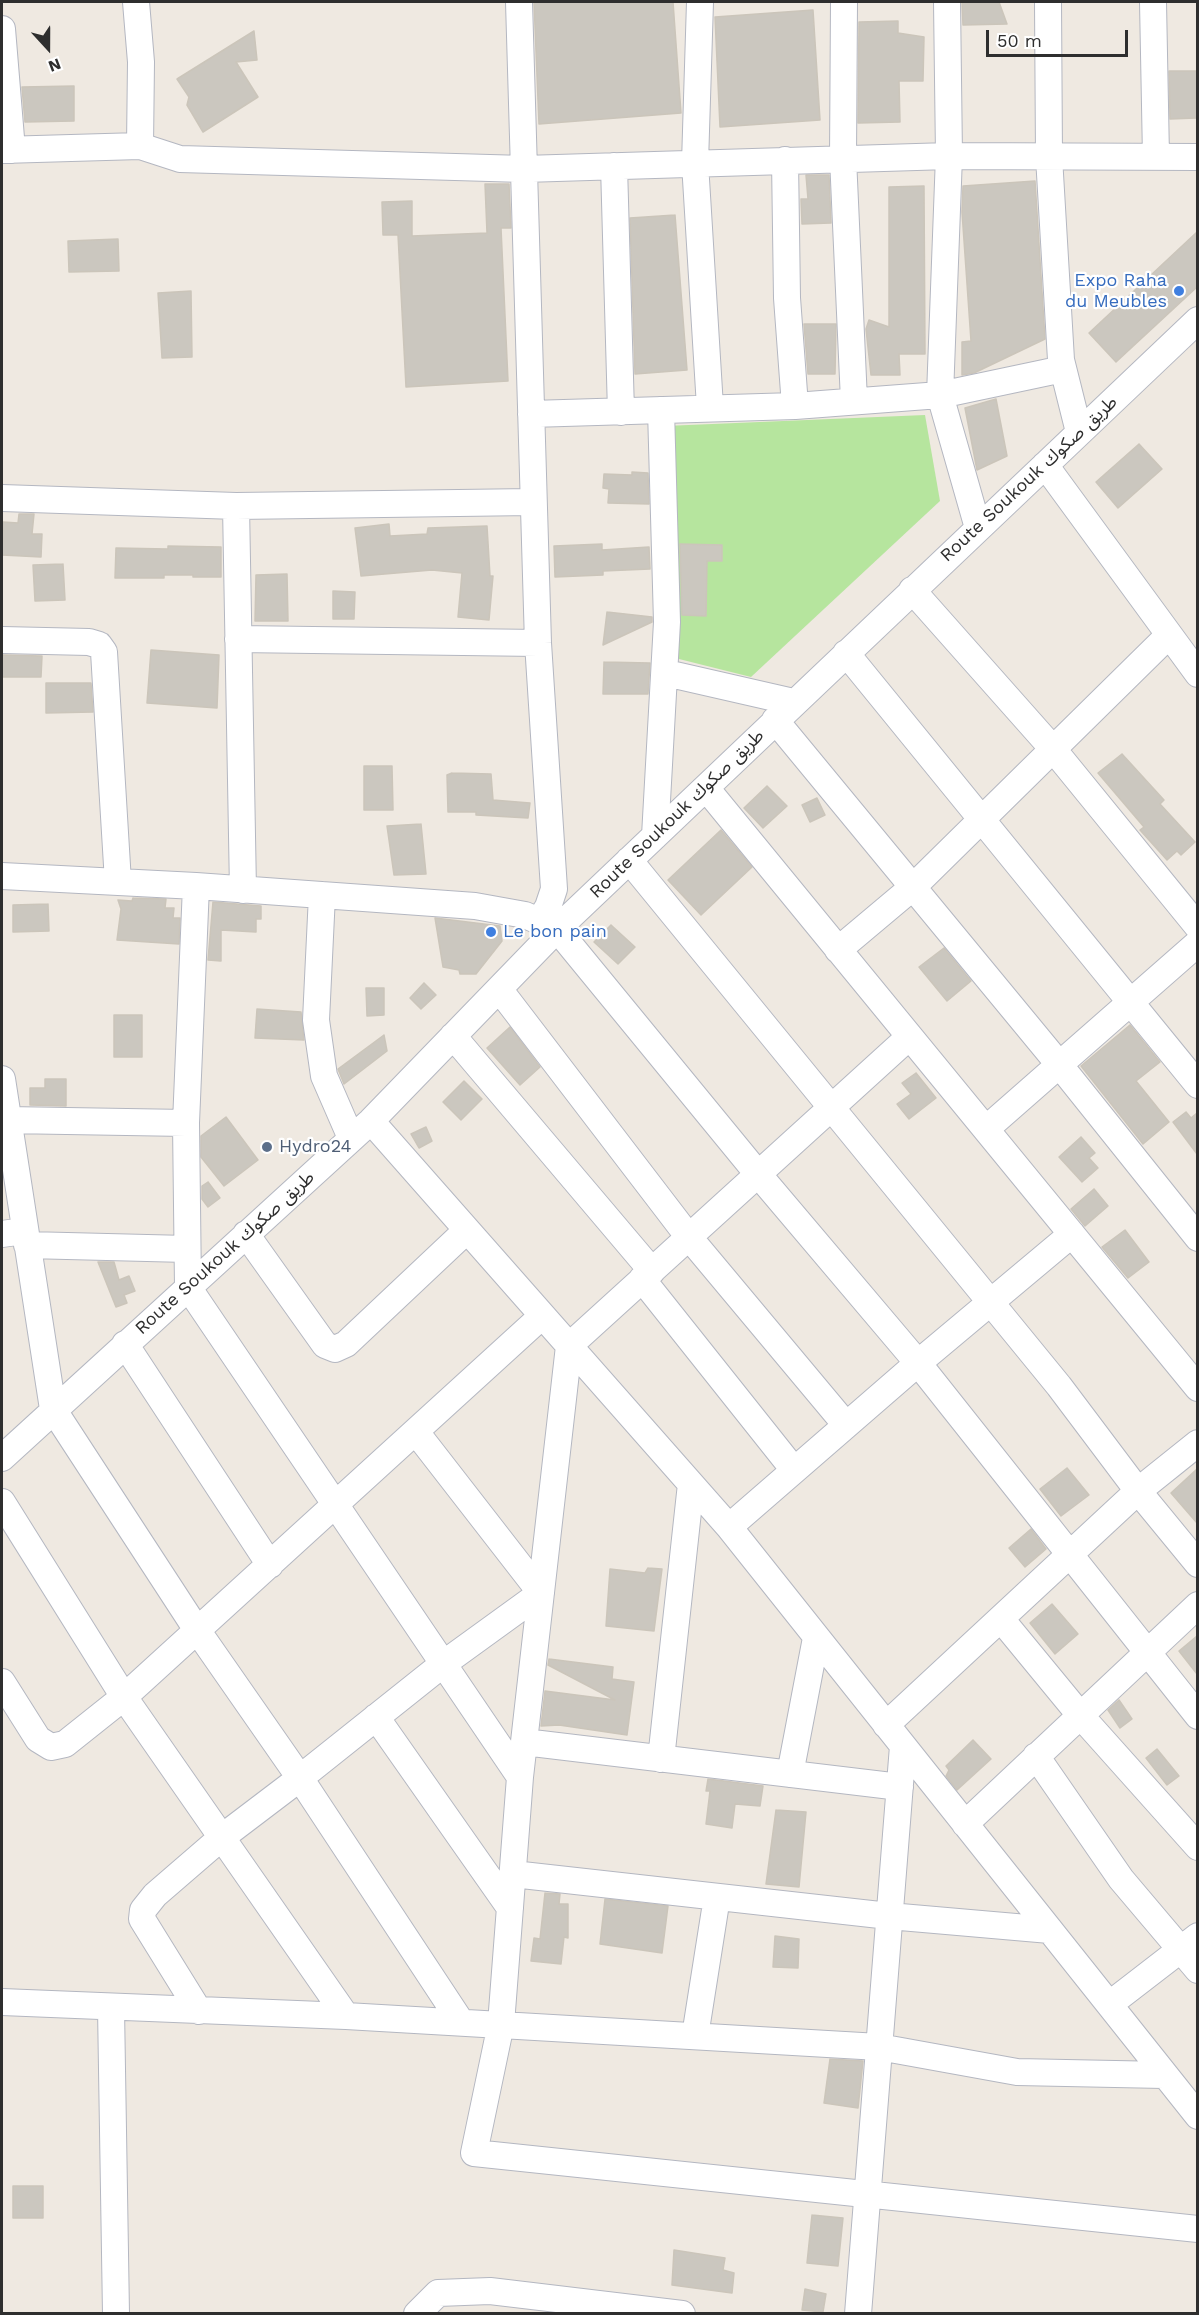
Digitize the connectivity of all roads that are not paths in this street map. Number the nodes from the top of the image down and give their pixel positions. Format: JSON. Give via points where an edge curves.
{"nodes":[{"id":1,"x":136,"y":2,"type":"edge"},
{"id":2,"x":519,"y":2,"type":"edge"},
{"id":3,"x":700,"y":2,"type":"edge"},
{"id":4,"x":844,"y":2,"type":"edge"},
{"id":5,"x":947,"y":2,"type":"edge"},
{"id":6,"x":1048,"y":2,"type":"edge"},
{"id":7,"x":1153,"y":2,"type":"edge"},
{"id":8,"x":2,"y":29,"type":"edge"},
{"id":9,"x":140,"y":146,"type":"junction"},
{"id":10,"x":7,"y":150,"type":"edge"},
{"id":11,"x":949,"y":156,"type":"junction"},
{"id":12,"x":1049,"y":157,"type":"junction"},
{"id":13,"x":1156,"y":157,"type":"junction"},
{"id":14,"x":1197,"y":157,"type":"edge"},
{"id":15,"x":843,"y":158,"type":"junction"},
{"id":16,"x":785,"y":160,"type":"junction"},
{"id":17,"x":696,"y":163,"type":"junction"},
{"id":18,"x":614,"y":166,"type":"junction"},
{"id":19,"x":524,"y":169,"type":"junction"},
{"id":20,"x":1194,"y":330,"type":"edge"},
{"id":21,"x":1063,"y":369,"type":"junction"},
{"id":22,"x":940,"y":395,"type":"junction"},
{"id":23,"x":854,"y":401,"type":"junction"},
{"id":24,"x":795,"y":406,"type":"junction"},
{"id":25,"x":710,"y":407,"type":"junction"},
{"id":26,"x":661,"y":410,"type":"junction"},
{"id":27,"x":621,"y":412,"type":"junction"},
{"id":28,"x":531,"y":414,"type":"junction"},
{"id":29,"x":1079,"y":432,"type":"junction"},
{"id":30,"x":1045,"y":465,"type":"junction"},
{"id":31,"x":2,"y":498,"type":"edge"},
{"id":32,"x":532,"y":501,"type":"junction"},
{"id":33,"x":236,"y":506,"type":"junction"},
{"id":34,"x":978,"y":528,"type":"junction"},
{"id":35,"x":912,"y":591,"type":"junction"},
{"id":36,"x":1169,"y":635,"type":"junction"},
{"id":37,"x":238,"y":639,"type":"junction"},
{"id":38,"x":2,"y":640,"type":"edge"},
{"id":39,"x":538,"y":643,"type":"junction"},
{"id":40,"x":846,"y":652,"type":"junction"},
{"id":41,"x":666,"y":673,"type":"junction"},
{"id":42,"x":1197,"y":674,"type":"edge"},
{"id":43,"x":793,"y":702,"type":"junction"},
{"id":44,"x":775,"y":720,"type":"junction"},
{"id":45,"x":1053,"y":749,"type":"junction"},
{"id":46,"x":706,"y":788,"type":"junction"},
{"id":47,"x":982,"y":819,"type":"junction"},
{"id":48,"x":655,"y":836,"type":"junction"},
{"id":49,"x":629,"y":860,"type":"junction"},
{"id":50,"x":2,"y":876,"type":"edge"},
{"id":51,"x":118,"y":882,"type":"junction"},
{"id":52,"x":196,"y":886,"type":"junction"},
{"id":53,"x":913,"y":886,"type":"junction"},
{"id":54,"x":243,"y":890,"type":"junction"},
{"id":55,"x":322,"y":895,"type":"junction"},
{"id":56,"x":548,"y":925,"type":"junction"},
{"id":57,"x":1197,"y":927,"type":"edge"},
{"id":58,"x":1197,"y":943,"type":"edge"},
{"id":59,"x":838,"y":950,"type":"junction"},
{"id":60,"x":499,"y":989,"type":"junction"},
{"id":61,"x":1131,"y":1002,"type":"junction"},
{"id":62,"x":453,"y":1036,"type":"junction"},
{"id":63,"x":909,"y":1037,"type":"junction"},
{"id":64,"x":1058,"y":1063,"type":"junction"},
{"id":65,"x":2,"y":1079,"type":"edge"},
{"id":66,"x":1197,"y":1085,"type":"edge"},
{"id":67,"x":831,"y":1108,"type":"junction"},
{"id":68,"x":7,"y":1120,"type":"junction"},
{"id":69,"x":371,"y":1121,"type":"junction"},
{"id":70,"x":186,"y":1123,"type":"junction"},
{"id":71,"x":986,"y":1129,"type":"junction"},
{"id":72,"x":351,"y":1138,"type":"junction"},
{"id":73,"x":758,"y":1174,"type":"junction"},
{"id":74,"x":467,"y":1230,"type":"junction"},
{"id":75,"x":246,"y":1234,"type":"junction"},
{"id":76,"x":1072,"y":1234,"type":"junction"},
{"id":77,"x":688,"y":1236,"type":"junction"},
{"id":78,"x":18,"y":1237,"type":"edge"},
{"id":79,"x":1197,"y":1238,"type":"edge"},
{"id":80,"x":187,"y":1250,"type":"junction"},
{"id":81,"x":647,"y":1275,"type":"junction"},
{"id":82,"x":188,"y":1287,"type":"junction"},
{"id":83,"x":989,"y":1303,"type":"junction"},
{"id":84,"x":542,"y":1316,"type":"junction"},
{"id":85,"x":125,"y":1344,"type":"junction"},
{"id":86,"x":569,"y":1346,"type":"junction"},
{"id":87,"x":918,"y":1363,"type":"junction"},
{"id":88,"x":1197,"y":1388,"type":"edge"},
{"id":89,"x":53,"y":1409,"type":"junction"},
{"id":90,"x":846,"y":1425,"type":"junction"},
{"id":91,"x":416,"y":1432,"type":"junction"},
{"id":92,"x":1197,"y":1443,"type":"edge"},
{"id":93,"x":2,"y":1458,"type":"edge"},
{"id":94,"x":794,"y":1470,"type":"junction"},
{"id":95,"x":691,"y":1484,"type":"junction"},
{"id":96,"x":1138,"y":1491,"type":"junction"},
{"id":97,"x":2,"y":1502,"type":"edge"},
{"id":98,"x":336,"y":1506,"type":"junction"},
{"id":99,"x":729,"y":1527,"type":"junction"},
{"id":100,"x":1071,"y":1554,"type":"junction"},
{"id":101,"x":1197,"y":1564,"type":"edge"},
{"id":102,"x":270,"y":1565,"type":"junction"},
{"id":103,"x":541,"y":1593,"type":"junction"},
{"id":104,"x":1197,"y":1605,"type":"edge"},
{"id":105,"x":1001,"y":1618,"type":"junction"},
{"id":106,"x":197,"y":1630,"type":"junction"},
{"id":107,"x":816,"y":1638,"type":"junction"},
{"id":108,"x":1146,"y":1653,"type":"junction"},
{"id":109,"x":443,"y":1664,"type":"junction"},
{"id":110,"x":2,"y":1682,"type":"edge"},
{"id":111,"x":124,"y":1697,"type":"junction"},
{"id":112,"x":1080,"y":1715,"type":"junction"},
{"id":113,"x":1197,"y":1716,"type":"edge"},
{"id":114,"x":376,"y":1718,"type":"junction"},
{"id":115,"x":886,"y":1725,"type":"junction"},
{"id":116,"x":524,"y":1742,"type":"junction"},
{"id":117,"x":903,"y":1746,"type":"junction"},
{"id":118,"x":1036,"y":1756,"type":"junction"},
{"id":119,"x":661,"y":1759,"type":"junction"},
{"id":120,"x":790,"y":1774,"type":"junction"},
{"id":121,"x":520,"y":1777,"type":"junction"},
{"id":122,"x":300,"y":1778,"type":"junction"},
{"id":123,"x":900,"y":1787,"type":"junction"},
{"id":124,"x":965,"y":1824,"type":"junction"},
{"id":125,"x":221,"y":1838,"type":"junction"},
{"id":126,"x":1197,"y":1847,"type":"edge"},
{"id":127,"x":513,"y":1874,"type":"junction"},
{"id":128,"x":717,"y":1897,"type":"junction"},
{"id":129,"x":510,"y":1908,"type":"junction"},
{"id":130,"x":889,"y":1916,"type":"junction"},
{"id":131,"x":1050,"y":1930,"type":"junction"},
{"id":132,"x":1189,"y":1942,"type":"edge"},
{"id":133,"x":1197,"y":1970,"type":"edge"},
{"id":134,"x":2,"y":2002,"type":"edge"},
{"id":135,"x":1110,"y":2004,"type":"junction"},
{"id":136,"x":111,"y":2008,"type":"junction"},
{"id":137,"x":199,"y":2011,"type":"junction"},
{"id":138,"x":346,"y":2016,"type":"junction"},
{"id":139,"x":461,"y":2022,"type":"junction"},
{"id":140,"x":501,"y":2024,"type":"junction"},
{"id":141,"x":695,"y":2036,"type":"junction"},
{"id":142,"x":879,"y":2047,"type":"junction"},
{"id":143,"x":1164,"y":2075,"type":"junction"},
{"id":144,"x":1197,"y":2115,"type":"edge"},
{"id":145,"x":867,"y":2192,"type":"junction"},
{"id":146,"x":1197,"y":2229,"type":"edge"},
{"id":147,"x":116,"y":2313,"type":"edge"},
{"id":148,"x":417,"y":2313,"type":"edge"},
{"id":149,"x":682,"y":2313,"type":"edge"},
{"id":150,"x":858,"y":2313,"type":"edge"}],
"edges":[{"from":1,"to":9,"type":"street","via":[[141,62]]},
{"from":2,"to":19,"type":"street"},
{"from":3,"to":17,"type":"street"},
{"from":4,"to":15,"type":"street"},
{"from":5,"to":11,"type":"street"},
{"from":6,"to":12,"type":"street"},
{"from":7,"to":13,"type":"street"},
{"from":8,"to":10,"type":"street"},
{"from":9,"to":10,"type":"street"},
{"from":9,"to":19,"type":"street","via":[[180,159]]},
{"from":11,"to":12,"type":"street"},
{"from":11,"to":15,"type":"street"},
{"from":11,"to":22,"type":"street"},
{"from":12,"to":13,"type":"street"},
{"from":12,"to":21,"type":"street"},
{"from":13,"to":14,"type":"street"},
{"from":15,"to":16,"type":"street"},
{"from":15,"to":23,"type":"street"},
{"from":16,"to":17,"type":"street"},
{"from":16,"to":24,"type":"street","via":[[787,298]]},
{"from":17,"to":18,"type":"street"},
{"from":17,"to":25,"type":"street"},
{"from":18,"to":19,"type":"street"},
{"from":18,"to":27,"type":"street"},
{"from":19,"to":28,"type":"street"},
{"from":20,"to":29,"type":"street","name":"Route Soukouk طريق صكوك"},
{"from":21,"to":22,"type":"street"},
{"from":21,"to":29,"type":"street"},
{"from":22,"to":23,"type":"street"},
{"from":22,"to":34,"type":"street"},
{"from":23,"to":24,"type":"street"},
{"from":24,"to":25,"type":"street"},
{"from":25,"to":26,"type":"street"},
{"from":26,"to":27,"type":"street"},
{"from":26,"to":41,"type":"street"},
{"from":27,"to":28,"type":"street"},
{"from":28,"to":32,"type":"street"},
{"from":29,"to":30,"type":"street","name":"Route Soukouk طريق صكوك"},
{"from":30,"to":34,"type":"street","name":"Route Soukouk طريق صكوك"},
{"from":30,"to":36,"type":"street"},
{"from":31,"to":33,"type":"street"},
{"from":32,"to":33,"type":"street"},
{"from":32,"to":39,"type":"street"},
{"from":33,"to":37,"type":"street"},
{"from":34,"to":35,"type":"street","name":"Route Soukouk طريق صكوك"},
{"from":35,"to":40,"type":"street","name":"Route Soukouk طريق صكوك"},
{"from":35,"to":45,"type":"street"},
{"from":36,"to":42,"type":"street"},
{"from":36,"to":45,"type":"street"},
{"from":37,"to":39,"type":"street"},
{"from":37,"to":54,"type":"street"},
{"from":38,"to":51,"type":"street","via":[[89,642],[99,645],[104,652]]},
{"from":39,"to":56,"type":"street","via":[[554,889]]},
{"from":40,"to":43,"type":"street","name":"Route Soukouk طريق صكوك"},
{"from":40,"to":47,"type":"street"},
{"from":41,"to":43,"type":"street"},
{"from":41,"to":48,"type":"street"},
{"from":43,"to":44,"type":"street","name":"Route Soukouk طريق صكوك"},
{"from":44,"to":46,"type":"street","name":"Route Soukouk طريق صكوك"},
{"from":44,"to":53,"type":"street"},
{"from":45,"to":47,"type":"street"},
{"from":45,"to":57,"type":"street"},
{"from":46,"to":48,"type":"street","name":"Route Soukouk طريق صكوك"},
{"from":46,"to":59,"type":"street"},
{"from":47,"to":53,"type":"street"},
{"from":47,"to":61,"type":"street"},
{"from":48,"to":49,"type":"street","name":"Route Soukouk طريق صكوك"},
{"from":49,"to":56,"type":"street","name":"Route Soukouk طريق صكوك"},
{"from":49,"to":67,"type":"street"},
{"from":50,"to":51,"type":"street"},
{"from":51,"to":52,"type":"street"},
{"from":52,"to":54,"type":"street"},
{"from":52,"to":70,"type":"street"},
{"from":53,"to":59,"type":"street"},
{"from":53,"to":64,"type":"street"},
{"from":54,"to":55,"type":"street"},
{"from":55,"to":56,"type":"street","via":[[475,906],[525,915]]},
{"from":55,"to":72,"type":"street","via":[[316,1020],[324,1076]]},
{"from":56,"to":60,"type":"street","name":"Route Soukouk طريق صكوك"},
{"from":56,"to":73,"type":"street"},
{"from":58,"to":61,"type":"street"},
{"from":59,"to":63,"type":"street"},
{"from":60,"to":62,"type":"street","name":"Route Soukouk طريق صكوك"},
{"from":60,"to":77,"type":"street"},
{"from":61,"to":64,"type":"street"},
{"from":61,"to":66,"type":"street"},
{"from":62,"to":69,"type":"street","name":"Route Soukouk طريق صكوك"},
{"from":62,"to":81,"type":"street"},
{"from":63,"to":67,"type":"street"},
{"from":63,"to":71,"type":"street"},
{"from":64,"to":71,"type":"street"},
{"from":64,"to":79,"type":"street"},
{"from":65,"to":68,"type":"street"},
{"from":67,"to":73,"type":"street"},
{"from":67,"to":83,"type":"street"},
{"from":68,"to":70,"type":"street"},
{"from":68,"to":78,"type":"street"},
{"from":69,"to":72,"type":"street","name":"Route Soukouk طريق صكوك"},
{"from":69,"to":74,"type":"street"},
{"from":70,"to":80,"type":"street"},
{"from":71,"to":76,"type":"street"},
{"from":72,"to":75,"type":"street","name":"Route Soukouk طريق صكوك"},
{"from":73,"to":77,"type":"street"},
{"from":73,"to":87,"type":"street"},
{"from":74,"to":75,"type":"street","via":[[346,1344],[335,1349],[325,1345]]},
{"from":74,"to":84,"type":"street"},
{"from":75,"to":82,"type":"street","name":"Route Soukouk طريق صكوك"},
{"from":76,"to":83,"type":"street"},
{"from":76,"to":88,"type":"street"},
{"from":77,"to":81,"type":"street"},
{"from":77,"to":90,"type":"street"},
{"from":78,"to":80,"type":"street"},
{"from":78,"to":89,"type":"street"},
{"from":80,"to":82,"type":"street"},
{"from":81,"to":86,"type":"street"},
{"from":81,"to":94,"type":"street"},
{"from":82,"to":85,"type":"street","name":"Route Soukouk طريق صكوك"},
{"from":82,"to":98,"type":"street"},
{"from":83,"to":87,"type":"street"},
{"from":83,"to":96,"type":"street","via":[[1059,1386]]},
{"from":84,"to":86,"type":"street"},
{"from":84,"to":91,"type":"street"},
{"from":85,"to":89,"type":"street","name":"Route Soukouk طريق صكوك"},
{"from":85,"to":102,"type":"street"},
{"from":86,"to":95,"type":"street"},
{"from":86,"to":103,"type":"street"},
{"from":87,"to":90,"type":"street"},
{"from":87,"to":100,"type":"street"},
{"from":89,"to":93,"type":"street","name":"Route Soukouk طريق صكوك"},
{"from":89,"to":106,"type":"street"},
{"from":90,"to":94,"type":"street"},
{"from":91,"to":98,"type":"street"},
{"from":91,"to":103,"type":"street"},
{"from":92,"to":96,"type":"street"},
{"from":94,"to":99,"type":"street"},
{"from":95,"to":99,"type":"street"},
{"from":95,"to":119,"type":"street"},
{"from":96,"to":100,"type":"street"},
{"from":96,"to":101,"type":"street"},
{"from":97,"to":111,"type":"street"},
{"from":98,"to":102,"type":"street"},
{"from":98,"to":109,"type":"street"},
{"from":99,"to":107,"type":"street"},
{"from":100,"to":105,"type":"street"},
{"from":100,"to":108,"type":"street"},
{"from":102,"to":106,"type":"street"},
{"from":103,"to":109,"type":"street"},
{"from":103,"to":116,"type":"street"},
{"from":104,"to":108,"type":"street"},
{"from":105,"to":112,"type":"street"},
{"from":105,"to":115,"type":"street"},
{"from":106,"to":111,"type":"street"},
{"from":106,"to":122,"type":"street"},
{"from":107,"to":115,"type":"street"},
{"from":107,"to":120,"type":"street"},
{"from":108,"to":112,"type":"street"},
{"from":108,"to":113,"type":"street"},
{"from":109,"to":114,"type":"street"},
{"from":109,"to":121,"type":"street"},
{"from":110,"to":111,"type":"street","via":[[38,1739],[51,1747],[65,1744]]},
{"from":111,"to":125,"type":"street"},
{"from":112,"to":118,"type":"street"},
{"from":112,"to":126,"type":"street"},
{"from":114,"to":122,"type":"street"},
{"from":114,"to":129,"type":"street"},
{"from":115,"to":117,"type":"street"},
{"from":116,"to":119,"type":"street"},
{"from":116,"to":121,"type":"street"},
{"from":117,"to":123,"type":"street"},
{"from":117,"to":124,"type":"street"},
{"from":118,"to":124,"type":"street"},
{"from":118,"to":132,"type":"street","via":[[1121,1878]]},
{"from":119,"to":120,"type":"street"},
{"from":120,"to":123,"type":"street"},
{"from":121,"to":127,"type":"street"},
{"from":122,"to":125,"type":"street"},
{"from":122,"to":139,"type":"street"},
{"from":123,"to":130,"type":"street"},
{"from":124,"to":131,"type":"street"},
{"from":125,"to":137,"type":"street","via":[[143,1910],[142,1919]]},
{"from":125,"to":138,"type":"street"},
{"from":127,"to":128,"type":"street"},
{"from":127,"to":129,"type":"street"},
{"from":128,"to":130,"type":"street"},
{"from":128,"to":141,"type":"street"},
{"from":129,"to":140,"type":"street"},
{"from":130,"to":131,"type":"street"},
{"from":130,"to":142,"type":"street"},
{"from":131,"to":135,"type":"street"},
{"from":132,"to":133,"type":"street"},
{"from":132,"to":135,"type":"street"},
{"from":134,"to":136,"type":"street"},
{"from":135,"to":143,"type":"street"},
{"from":136,"to":137,"type":"street"},
{"from":136,"to":147,"type":"street"},
{"from":137,"to":138,"type":"street"},
{"from":138,"to":139,"type":"street"},
{"from":139,"to":140,"type":"street"},
{"from":140,"to":141,"type":"street"},
{"from":140,"to":145,"type":"street","via":[[474,2153]]},
{"from":141,"to":142,"type":"street"},
{"from":142,"to":143,"type":"street","via":[[1017,2072]]},
{"from":142,"to":145,"type":"street"},
{"from":143,"to":144,"type":"street"},
{"from":145,"to":146,"type":"street"},
{"from":145,"to":150,"type":"street"},
{"from":148,"to":149,"type":"street","via":[[438,2293],[490,2291]]}]}
